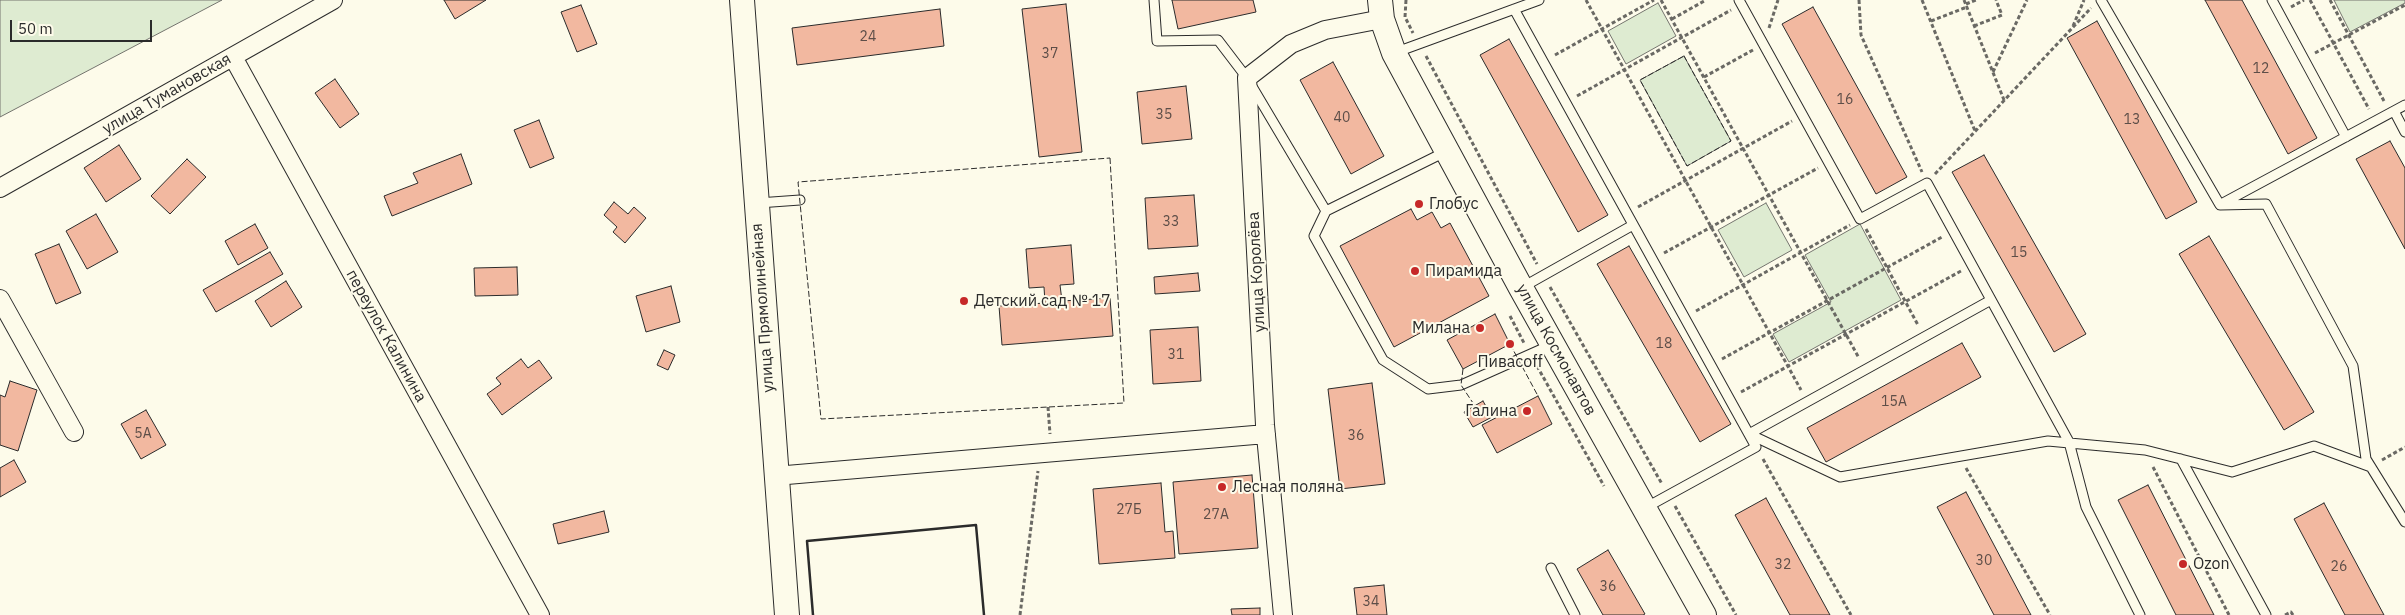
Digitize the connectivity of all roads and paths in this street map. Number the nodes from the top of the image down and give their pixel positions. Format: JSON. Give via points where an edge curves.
{"nodes":[{"id":1,"x":333,"y":0,"type":"edge"},
{"id":2,"x":742,"y":0,"type":"edge"},
{"id":3,"x":1154,"y":0,"type":"edge"},
{"id":4,"x":1406,"y":0,"type":"edge"},
{"id":5,"x":1539,"y":0,"type":"edge"},
{"id":6,"x":1586,"y":0,"type":"edge"},
{"id":7,"x":1654,"y":0,"type":"edge"},
{"id":8,"x":1661,"y":0,"type":"edge"},
{"id":9,"x":1706,"y":0,"type":"edge"},
{"id":10,"x":1778,"y":0,"type":"edge"},
{"id":11,"x":1859,"y":0,"type":"edge"},
{"id":12,"x":1922,"y":0,"type":"edge"},
{"id":13,"x":1976,"y":0,"type":"edge"},
{"id":14,"x":1996,"y":0,"type":"edge"},
{"id":15,"x":2027,"y":0,"type":"edge"},
{"id":16,"x":2084,"y":0,"type":"edge"},
{"id":17,"x":2101,"y":0,"type":"edge"},
{"id":18,"x":2272,"y":0,"type":"edge"},
{"id":19,"x":2310,"y":0,"type":"edge"},
{"id":20,"x":2330,"y":0,"type":"edge"},
{"id":21,"x":1740,"y":2,"type":"edge"},
{"id":22,"x":1965,"y":4,"type":"edge"},
{"id":23,"x":2405,"y":5,"type":"edge"},
{"id":24,"x":2092,"y":7,"type":"dead end"},
{"id":25,"x":1514,"y":9,"type":"junction"},
{"id":26,"x":1381,"y":10,"type":"edge"},
{"id":27,"x":1672,"y":19,"type":"junction"},
{"id":28,"x":1931,"y":21,"type":"junction"},
{"id":29,"x":1974,"y":26,"type":"junction"},
{"id":30,"x":1602,"y":29,"type":"junction"},
{"id":31,"x":2071,"y":29,"type":"junction"},
{"id":32,"x":2349,"y":35,"type":"junction"},
{"id":33,"x":1682,"y":38,"type":"junction"},
{"id":34,"x":1419,"y":44,"type":"junction"},
{"id":35,"x":1764,"y":44,"type":"junction"},
{"id":36,"x":2334,"y":44,"type":"junction"},
{"id":37,"x":1394,"y":53,"type":"junction"},
{"id":38,"x":232,"y":57,"type":"junction"},
{"id":39,"x":2304,"y":59,"type":"junction"},
{"id":40,"x":1543,"y":62,"type":"junction"},
{"id":41,"x":1624,"y":70,"type":"junction"},
{"id":42,"x":1993,"y":72,"type":"junction"},
{"id":43,"x":1704,"y":77,"type":"junction"},
{"id":44,"x":1248,"y":78,"type":"junction"},
{"id":45,"x":2004,"y":100,"type":"junction"},
{"id":46,"x":1566,"y":102,"type":"junction"},
{"id":47,"x":2405,"y":105,"type":"edge"},
{"id":48,"x":2392,"y":112,"type":"junction"},
{"id":49,"x":1803,"y":115,"type":"junction"},
{"id":50,"x":2375,"y":121,"type":"junction"},
{"id":51,"x":1975,"y":131,"type":"junction"},
{"id":52,"x":2405,"y":132,"type":"edge"},
{"id":53,"x":2346,"y":137,"type":"junction"},
{"id":54,"x":1743,"y":148,"type":"junction"},
{"id":55,"x":1447,"y":151,"type":"junction"},
{"id":56,"x":1828,"y":162,"type":"junction"},
{"id":57,"x":1685,"y":180,"type":"junction"},
{"id":58,"x":1927,"y":183,"type":"junction"},
{"id":59,"x":0,"y":188,"type":"edge"},
{"id":60,"x":1769,"y":195,"type":"junction"},
{"id":61,"x":800,"y":200,"type":"dead end"},
{"id":62,"x":756,"y":203,"type":"junction"},
{"id":63,"x":2220,"y":205,"type":"junction"},
{"id":64,"x":1326,"y":211,"type":"junction"},
{"id":65,"x":1627,"y":213,"type":"junction"},
{"id":66,"x":1860,"y":219,"type":"junction"},
{"id":67,"x":1633,"y":225,"type":"junction"},
{"id":68,"x":1711,"y":227,"type":"junction"},
{"id":69,"x":1953,"y":231,"type":"junction"},
{"id":70,"x":1800,"y":253,"type":"junction"},
{"id":71,"x":1652,"y":259,"type":"junction"},
{"id":72,"x":1972,"y":265,"type":"junction"},
{"id":73,"x":1887,"y":268,"type":"junction"},
{"id":74,"x":1543,"y":275,"type":"junction"},
{"id":75,"x":1743,"y":285,"type":"junction"},
{"id":76,"x":1521,"y":288,"type":"junction"},
{"id":77,"x":0,"y":299,"type":"edge"},
{"id":78,"x":1827,"y":300,"type":"junction"},
{"id":79,"x":1991,"y":300,"type":"junction"},
{"id":80,"x":1906,"y":301,"type":"junction"},
{"id":81,"x":1684,"y":317,"type":"junction"},
{"id":82,"x":1769,"y":332,"type":"junction"},
{"id":83,"x":1846,"y":334,"type":"junction"},
{"id":84,"x":1925,"y":336,"type":"junction"},
{"id":85,"x":1552,"y":344,"type":"junction"},
{"id":86,"x":1710,"y":365,"type":"junction"},
{"id":87,"x":1788,"y":367,"type":"junction"},
{"id":88,"x":1865,"y":369,"type":"junction"},
{"id":89,"x":1729,"y":399,"type":"junction"},
{"id":90,"x":1807,"y":401,"type":"junction"},
{"id":91,"x":1048,"y":407,"type":"dead end"},
{"id":92,"x":74,"y":432,"type":"dead end"},
{"id":93,"x":1266,"y":434,"type":"junction"},
{"id":94,"x":1749,"y":434,"type":"junction"},
{"id":95,"x":1050,"y":435,"type":"dead end"},
{"id":96,"x":2069,"y":442,"type":"junction"},
{"id":97,"x":1756,"y":447,"type":"junction"},
{"id":98,"x":2405,"y":447,"type":"edge"},
{"id":99,"x":2145,"y":450,"type":"junction"},
{"id":100,"x":1960,"y":456,"type":"junction"},
{"id":101,"x":2181,"y":459,"type":"junction"},
{"id":102,"x":1039,"y":463,"type":"dead end"},
{"id":103,"x":2371,"y":467,"type":"junction"},
{"id":104,"x":775,"y":476,"type":"junction"},
{"id":105,"x":1669,"y":495,"type":"junction"},
{"id":106,"x":1644,"y":508,"type":"junction"},
{"id":107,"x":2405,"y":522,"type":"edge"},
{"id":108,"x":1551,"y":568,"type":"dead end"},
{"id":109,"x":540,"y":615,"type":"edge"},
{"id":110,"x":787,"y":615,"type":"edge"},
{"id":111,"x":1020,"y":615,"type":"edge"},
{"id":112,"x":1283,"y":615,"type":"edge"},
{"id":113,"x":1575,"y":615,"type":"edge"},
{"id":114,"x":1704,"y":615,"type":"edge"},
{"id":115,"x":1736,"y":615,"type":"edge"},
{"id":116,"x":1851,"y":615,"type":"edge"},
{"id":117,"x":2050,"y":615,"type":"edge"},
{"id":118,"x":2140,"y":615,"type":"edge"},
{"id":119,"x":2229,"y":615,"type":"edge"},
{"id":120,"x":2266,"y":615,"type":"edge"},
{"id":121,"x":2285,"y":615,"type":"edge"},
{"id":122,"x":2293,"y":615,"type":"edge"}],
"edges":[{"from":1,"to":38,"type":"street","name":"улица Тумановская"},
{"from":2,"to":62,"type":"main road","name":"улица Прямолинейная"},
{"from":3,"to":44,"type":"lane","via":[[1157,41],[1218,40]]},
{"from":4,"to":34,"type":"path","via":[[1405,17]]},
{"from":5,"to":25,"type":"lane"},
{"from":6,"to":30,"type":"path"},
{"from":7,"to":30,"type":"path"},
{"from":8,"to":27,"type":"path"},
{"from":9,"to":27,"type":"path"},
{"from":10,"to":35,"type":"path"},
{"from":11,"to":58,"type":"path","via":[[1861,35]]},
{"from":12,"to":28,"type":"path"},
{"from":13,"to":22,"type":"path"},
{"from":14,"to":29,"type":"path","via":[[2002,15]]},
{"from":15,"to":42,"type":"path"},
{"from":16,"to":31,"type":"path"},
{"from":17,"to":63,"type":"lane"},
{"from":18,"to":39,"type":"lane"},
{"from":19,"to":36,"type":"path"},
{"from":20,"to":32,"type":"path"},
{"from":21,"to":33,"type":"path"},
{"from":21,"to":35,"type":"lane"},
{"from":22,"to":28,"type":"path"},
{"from":22,"to":29,"type":"path"},
{"from":23,"to":32,"type":"path"},
{"from":24,"to":31,"type":"path"},
{"from":25,"to":34,"type":"lane"},
{"from":25,"to":40,"type":"lane"},
{"from":26,"to":37,"type":"main road","name":"улица Космонавтов"},
{"from":26,"to":44,"type":"street","via":[[1291,44]]},
{"from":27,"to":33,"type":"path"},
{"from":28,"to":51,"type":"path"},
{"from":29,"to":42,"type":"path"},
{"from":30,"to":40,"type":"path"},
{"from":30,"to":41,"type":"path"},
{"from":31,"to":45,"type":"path"},
{"from":32,"to":36,"type":"path"},
{"from":32,"to":48,"type":"path"},
{"from":33,"to":41,"type":"path"},
{"from":33,"to":43,"type":"path"},
{"from":34,"to":37,"type":"lane"},
{"from":34,"to":74,"type":"path"},
{"from":35,"to":43,"type":"path"},
{"from":35,"to":49,"type":"lane"},
{"from":36,"to":39,"type":"path"},
{"from":36,"to":50,"type":"path"},
{"from":37,"to":55,"type":"main road","name":"улица Космонавтов"},
{"from":38,"to":59,"type":"street","name":"улица Тумановская"},
{"from":38,"to":109,"type":"street","name":"переулок Калинина"},
{"from":39,"to":53,"type":"lane"},
{"from":40,"to":46,"type":"lane"},
{"from":41,"to":46,"type":"path"},
{"from":41,"to":57,"type":"path"},
{"from":42,"to":45,"type":"path"},
{"from":43,"to":54,"type":"path"},
{"from":44,"to":64,"type":"lane"},
{"from":44,"to":93,"type":"street","name":"улица Королёва"},
{"from":45,"to":51,"type":"path"},
{"from":46,"to":65,"type":"lane"},
{"from":47,"to":48,"type":"lane"},
{"from":48,"to":50,"type":"lane"},
{"from":48,"to":52,"type":"lane"},
{"from":49,"to":54,"type":"path"},
{"from":49,"to":56,"type":"lane"},
{"from":50,"to":53,"type":"lane"},
{"from":51,"to":58,"type":"path"},
{"from":53,"to":63,"type":"lane"},
{"from":54,"to":57,"type":"path"},
{"from":54,"to":60,"type":"path"},
{"from":55,"to":64,"type":"lane"},
{"from":55,"to":76,"type":"main road","name":"улица Космонавтов"},
{"from":56,"to":60,"type":"path"},
{"from":56,"to":66,"type":"lane"},
{"from":57,"to":65,"type":"path"},
{"from":57,"to":68,"type":"path"},
{"from":58,"to":66,"type":"lane"},
{"from":58,"to":69,"type":"lane"},
{"from":60,"to":68,"type":"path"},
{"from":60,"to":70,"type":"path"},
{"from":61,"to":62,"type":"lane"},
{"from":62,"to":104,"type":"main road","name":"улица Прямолинейная"},
{"from":63,"to":103,"type":"lane","via":[[2266,204],[2353,366],[2366,459]]},
{"from":64,"to":85,"type":"lane","via":[[1314,236],[1383,360],[1428,389],[1461,385]]},
{"from":65,"to":67,"type":"lane"},
{"from":66,"to":70,"type":"path"},
{"from":66,"to":73,"type":"path"},
{"from":67,"to":71,"type":"lane"},
{"from":67,"to":74,"type":"lane"},
{"from":68,"to":71,"type":"path"},
{"from":68,"to":75,"type":"path"},
{"from":69,"to":72,"type":"lane"},
{"from":69,"to":73,"type":"path"},
{"from":70,"to":75,"type":"path"},
{"from":70,"to":78,"type":"path"},
{"from":71,"to":81,"type":"lane"},
{"from":72,"to":79,"type":"lane"},
{"from":72,"to":80,"type":"path"},
{"from":73,"to":78,"type":"path"},
{"from":73,"to":80,"type":"path"},
{"from":74,"to":76,"type":"lane"},
{"from":74,"to":105,"type":"path"},
{"from":75,"to":81,"type":"path"},
{"from":75,"to":82,"type":"path"},
{"from":76,"to":85,"type":"main road","name":"улица Космонавтов"},
{"from":77,"to":92,"type":"street"},
{"from":78,"to":82,"type":"path"},
{"from":78,"to":83,"type":"path"},
{"from":79,"to":84,"type":"lane"},
{"from":79,"to":96,"type":"lane"},
{"from":80,"to":83,"type":"path"},
{"from":80,"to":84,"type":"path"},
{"from":81,"to":86,"type":"lane"},
{"from":82,"to":86,"type":"path"},
{"from":82,"to":87,"type":"path"},
{"from":83,"to":87,"type":"path"},
{"from":83,"to":88,"type":"path"},
{"from":84,"to":88,"type":"lane"},
{"from":85,"to":106,"type":"main road","name":"улица Космонавтов"},
{"from":86,"to":89,"type":"lane"},
{"from":87,"to":89,"type":"path"},
{"from":87,"to":90,"type":"path"},
{"from":88,"to":90,"type":"lane"},
{"from":89,"to":94,"type":"lane"},
{"from":90,"to":94,"type":"lane"},
{"from":91,"to":95,"type":"path"},
{"from":93,"to":104,"type":"street"},
{"from":93,"to":112,"type":"street","name":"улица Королёва"},
{"from":94,"to":97,"type":"lane"},
{"from":94,"to":100,"type":"lane","via":[[1840,477]]},
{"from":96,"to":99,"type":"lane"},
{"from":96,"to":100,"type":"lane","via":[[2048,441]]},
{"from":96,"to":118,"type":"lane","via":[[2086,507]]},
{"from":97,"to":105,"type":"lane"},
{"from":97,"to":116,"type":"path"},
{"from":98,"to":103,"type":"path"},
{"from":99,"to":101,"type":"lane"},
{"from":99,"to":119,"type":"path"},
{"from":100,"to":117,"type":"path"},
{"from":101,"to":103,"type":"lane","via":[[2232,472],[2314,446]]},
{"from":101,"to":120,"type":"lane"},
{"from":102,"to":111,"type":"path"},
{"from":103,"to":107,"type":"lane"},
{"from":104,"to":110,"type":"main road","name":"улица Прямолинейная"},
{"from":105,"to":106,"type":"lane"},
{"from":105,"to":115,"type":"path"},
{"from":106,"to":114,"type":"main road","name":"улица Космонавтов"},
{"from":108,"to":113,"type":"lane"},
{"from":121,"to":122,"type":"path","via":[[2291,612]]}]}
